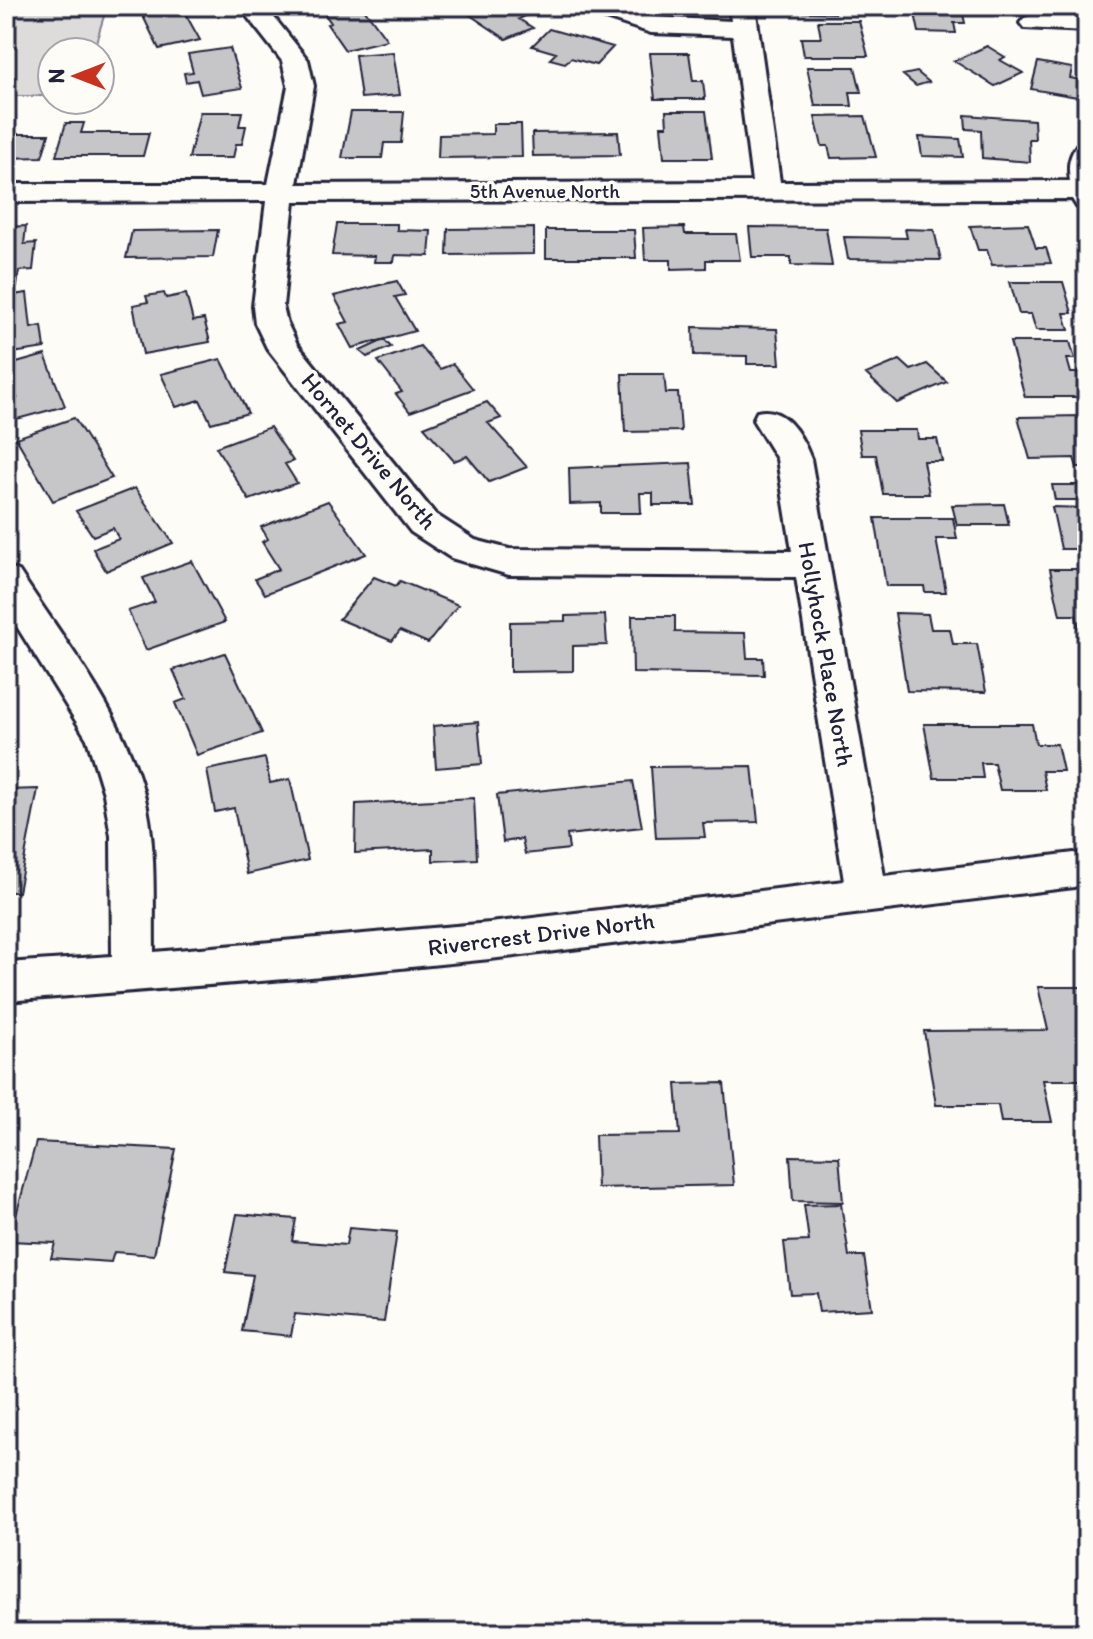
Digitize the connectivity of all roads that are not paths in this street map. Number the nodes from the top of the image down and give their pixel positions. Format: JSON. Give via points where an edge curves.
{"nodes":[{"id":1,"x":252,"y":6,"type":"edge"},
{"id":2,"x":593,"y":6,"type":"edge"},
{"id":3,"x":743,"y":18,"type":"edge"},
{"id":4,"x":1033,"y":23,"type":"dead end"},
{"id":5,"x":1087,"y":23,"type":"edge"},
{"id":6,"x":1087,"y":151,"type":"edge"},
{"id":7,"x":767,"y":190,"type":"junction"},
{"id":8,"x":281,"y":192,"type":"junction"},
{"id":9,"x":6,"y":193,"type":"edge"},
{"id":10,"x":1085,"y":196,"type":"edge"},
{"id":11,"x":769,"y":420,"type":"dead end"},
{"id":12,"x":811,"y":564,"type":"junction"},
{"id":13,"x":6,"y":580,"type":"edge"},
{"id":14,"x":1074,"y":870,"type":"dead end"},
{"id":15,"x":867,"y":895,"type":"junction"},
{"id":16,"x":133,"y":973,"type":"junction"},
{"id":17,"x":6,"y":982,"type":"edge"}],
"edges":[{"from":1,"to":8,"type":"street","name":"Hornet Drive North","via":[[300,72]]},
{"from":2,"to":3,"type":"street","via":[[651,25]]},
{"from":3,"to":7,"type":"street"},
{"from":4,"to":5,"type":"street"},
{"from":6,"to":10,"type":"street","via":[[1082,164]]},
{"from":7,"to":8,"type":"street","name":"5th Avenue North"},
{"from":7,"to":10,"type":"street","name":"5th Avenue North"},
{"from":8,"to":9,"type":"street","name":"5th Avenue North"},
{"from":8,"to":12,"type":"street","name":"Hornet Drive North","via":[[268,306],[274,333],[423,523],[473,553],[509,562]]},
{"from":11,"to":12,"type":"street","name":"Hollyhock Place North","via":[[793,453]]},
{"from":12,"to":15,"type":"street","name":"Hollyhock Place North"},
{"from":13,"to":16,"type":"street","via":[[105,736],[124,794],[131,836]]},
{"from":14,"to":15,"type":"street","name":"Rivercrest Drive North"},
{"from":15,"to":16,"type":"street","name":"Rivercrest Drive North","via":[[475,943]]},
{"from":16,"to":17,"type":"street","name":"Rivercrest Drive North"}]}
